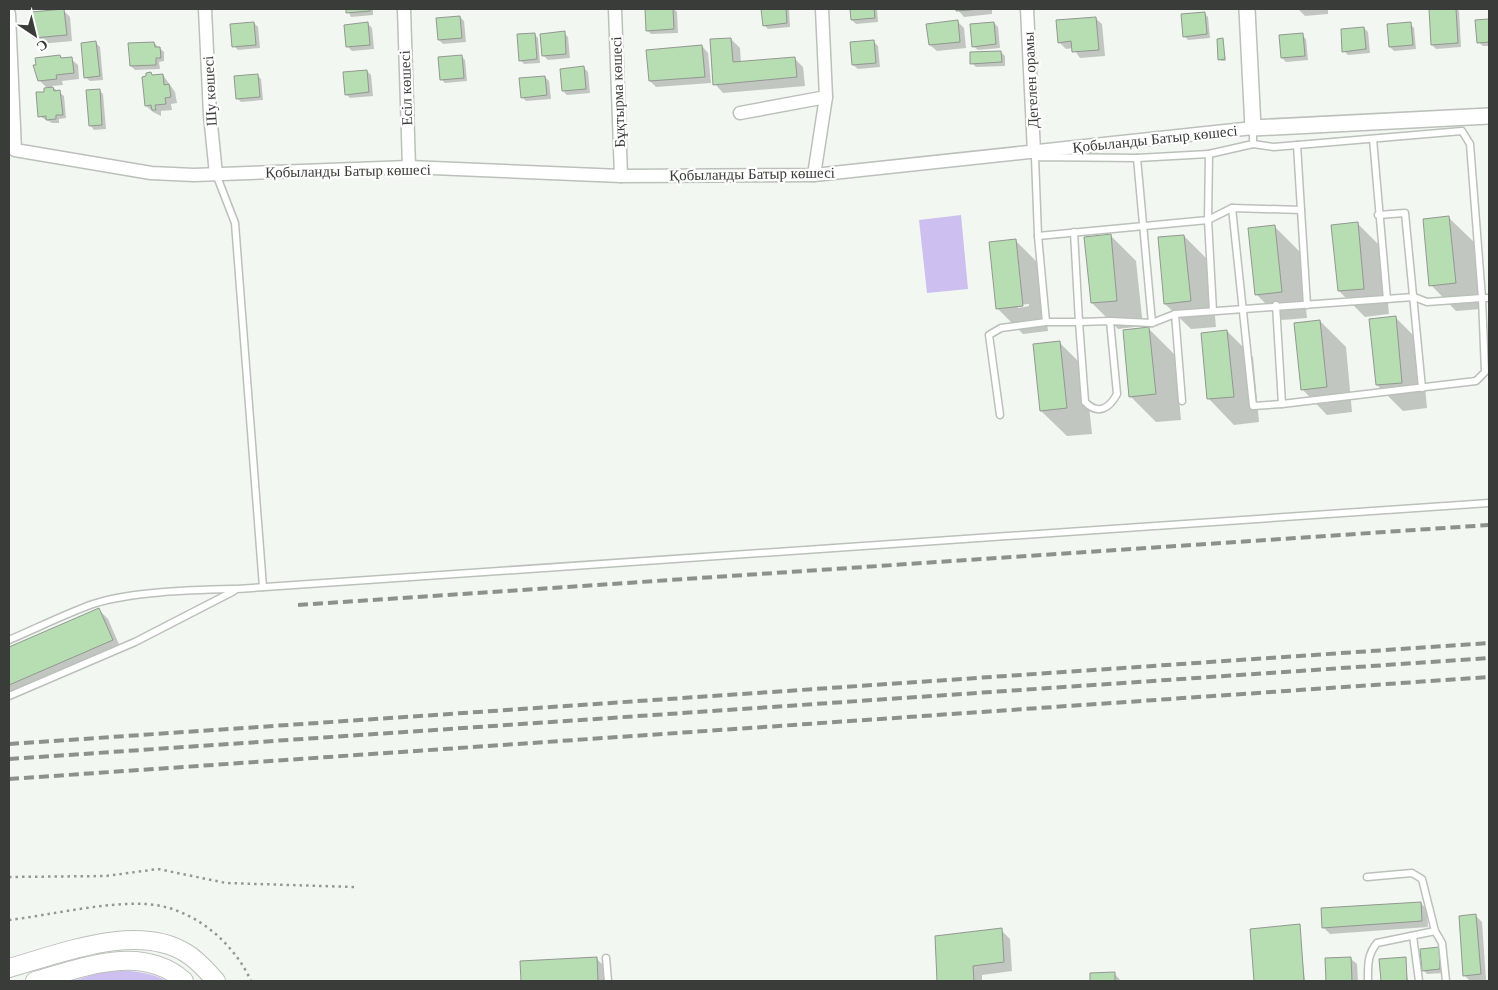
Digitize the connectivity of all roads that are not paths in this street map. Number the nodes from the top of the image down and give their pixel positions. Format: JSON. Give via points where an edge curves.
{"nodes":[{"id":1,"x":205,"y":9,"type":"edge"},
{"id":2,"x":404,"y":9,"type":"edge"},
{"id":3,"x":615,"y":9,"type":"edge"},
{"id":4,"x":822,"y":9,"type":"edge"},
{"id":5,"x":1027,"y":9,"type":"edge"},
{"id":6,"x":1247,"y":9,"type":"edge"},
{"id":7,"x":9,"y":14,"type":"edge"},
{"id":8,"x":826,"y":97,"type":"junction"},
{"id":9,"x":740,"y":113,"type":"dead end"},
{"id":10,"x":1489,"y":116,"type":"edge"},
{"id":11,"x":1462,"y":124,"type":"junction"},
{"id":12,"x":1253,"y":128,"type":"junction"},
{"id":13,"x":12,"y":133,"type":"edge"},
{"id":14,"x":1373,"y":139,"type":"junction"},
{"id":15,"x":1253,"y":144,"type":"junction"},
{"id":16,"x":1297,"y":145,"type":"junction"},
{"id":17,"x":1035,"y":154,"type":"junction"},
{"id":18,"x":1208,"y":154,"type":"junction"},
{"id":19,"x":1137,"y":158,"type":"junction"},
{"id":20,"x":409,"y":167,"type":"junction"},
{"id":21,"x":216,"y":174,"type":"junction"},
{"id":22,"x":814,"y":175,"type":"junction"},
{"id":23,"x":621,"y":176,"type":"junction"},
{"id":24,"x":1232,"y":208,"type":"junction"},
{"id":25,"x":1301,"y":210,"type":"junction"},
{"id":26,"x":1378,"y":215,"type":"junction"},
{"id":27,"x":1208,"y":220,"type":"junction"},
{"id":28,"x":1142,"y":226,"type":"junction"},
{"id":29,"x":1074,"y":232,"type":"junction"},
{"id":30,"x":1038,"y":236,"type":"junction"},
{"id":31,"x":1414,"y":297,"type":"junction"},
{"id":32,"x":1486,"y":298,"type":"edge"},
{"id":33,"x":1386,"y":299,"type":"junction"},
{"id":34,"x":1276,"y":305,"type":"junction"},
{"id":35,"x":1307,"y":305,"type":"junction"},
{"id":36,"x":1243,"y":308,"type":"junction"},
{"id":37,"x":1213,"y":310,"type":"junction"},
{"id":38,"x":1175,"y":314,"type":"junction"},
{"id":39,"x":1110,"y":321,"type":"junction"},
{"id":40,"x":1046,"y":322,"type":"junction"},
{"id":41,"x":1079,"y":322,"type":"junction"},
{"id":42,"x":1152,"y":323,"type":"junction"},
{"id":43,"x":1422,"y":388,"type":"junction"},
{"id":44,"x":1182,"y":401,"type":"dead end"},
{"id":45,"x":1282,"y":404,"type":"junction"},
{"id":46,"x":1000,"y":415,"type":"dead end"},
{"id":47,"x":1489,"y":502,"type":"edge"},
{"id":48,"x":263,"y":587,"type":"junction"},
{"id":49,"x":237,"y":589,"type":"junction"},
{"id":50,"x":9,"y":640,"type":"edge"},
{"id":51,"x":9,"y":696,"type":"edge"},
{"id":52,"x":1367,"y":877,"type":"dead end"},
{"id":53,"x":1435,"y":931,"type":"junction"},
{"id":54,"x":1413,"y":936,"type":"junction"},
{"id":55,"x":606,"y":958,"type":"dead end"},
{"id":56,"x":9,"y":968,"type":"edge"},
{"id":57,"x":35,"y":981,"type":"edge"},
{"id":58,"x":184,"y":981,"type":"edge"},
{"id":59,"x":216,"y":981,"type":"edge"},
{"id":60,"x":608,"y":981,"type":"edge"},
{"id":61,"x":1368,"y":981,"type":"edge"},
{"id":62,"x":1419,"y":981,"type":"edge"},
{"id":63,"x":1446,"y":981,"type":"edge"}],
"edges":[{"from":1,"to":21,"type":"street","name":"Шу көшесі"},
{"from":2,"to":20,"type":"street","name":"Есіл көшесі"},
{"from":3,"to":23,"type":"street","name":"Бұқтырма көшесі"},
{"from":4,"to":8,"type":"street"},
{"from":5,"to":17,"type":"street","name":"Дегелен орамы"},
{"from":6,"to":12,"type":"street"},
{"from":7,"to":13,"type":"street"},
{"from":8,"to":9,"type":"street"},
{"from":8,"to":22,"type":"street"},
{"from":10,"to":11,"type":"street","name":"Қобыланды Батыр көшесі"},
{"from":11,"to":12,"type":"street","name":"Қобыланды Батыр көшесі"},
{"from":11,"to":14,"type":"lane"},
{"from":11,"to":32,"type":"lane","via":[[1470,144]]},
{"from":12,"to":15,"type":"lane"},
{"from":12,"to":17,"type":"street","name":"Қобыланды Батыр көшесі"},
{"from":13,"to":21,"type":"street","name":"Қобыланды Батыр көшесі","via":[[15,150],[151,173]]},
{"from":14,"to":16,"type":"lane"},
{"from":14,"to":26,"type":"lane"},
{"from":15,"to":16,"type":"lane","via":[[1274,147]]},
{"from":15,"to":18,"type":"lane"},
{"from":16,"to":25,"type":"lane"},
{"from":17,"to":19,"type":"lane"},
{"from":17,"to":22,"type":"street","name":"Қобыланды Батыр көшесі"},
{"from":17,"to":30,"type":"lane"},
{"from":18,"to":19,"type":"lane"},
{"from":18,"to":27,"type":"lane"},
{"from":19,"to":28,"type":"lane"},
{"from":20,"to":21,"type":"street","name":"Қобыланды Батыр көшесі"},
{"from":20,"to":23,"type":"street","name":"Қобыланды Батыр көшесі"},
{"from":21,"to":48,"type":"lane","via":[[235,223]]},
{"from":22,"to":23,"type":"street","name":"Қобыланды Батыр көшесі"},
{"from":24,"to":25,"type":"lane"},
{"from":24,"to":27,"type":"lane"},
{"from":24,"to":36,"type":"lane"},
{"from":25,"to":35,"type":"lane"},
{"from":26,"to":31,"type":"lane","via":[[1405,212]]},
{"from":26,"to":33,"type":"lane"},
{"from":27,"to":28,"type":"lane"},
{"from":27,"to":37,"type":"lane"},
{"from":28,"to":29,"type":"lane"},
{"from":28,"to":42,"type":"lane"},
{"from":29,"to":30,"type":"lane"},
{"from":29,"to":41,"type":"lane"},
{"from":30,"to":40,"type":"lane"},
{"from":31,"to":32,"type":"lane","via":[[1427,302]]},
{"from":31,"to":33,"type":"lane"},
{"from":31,"to":43,"type":"lane"},
{"from":32,"to":43,"type":"lane","via":[[1485,372],[1476,381]]},
{"from":33,"to":35,"type":"lane"},
{"from":34,"to":35,"type":"lane"},
{"from":34,"to":36,"type":"lane"},
{"from":34,"to":45,"type":"lane"},
{"from":36,"to":37,"type":"lane"},
{"from":36,"to":45,"type":"lane","via":[[1253,406]]},
{"from":37,"to":38,"type":"lane"},
{"from":38,"to":42,"type":"lane"},
{"from":38,"to":44,"type":"lane"},
{"from":39,"to":41,"type":"lane"},
{"from":39,"to":41,"type":"lane","via":[[1117,394],[1112,404],[1099,410],[1085,402]]},
{"from":39,"to":42,"type":"lane"},
{"from":40,"to":41,"type":"lane"},
{"from":40,"to":46,"type":"lane","via":[[1001,328],[989,335]]},
{"from":43,"to":45,"type":"lane"},
{"from":47,"to":48,"type":"lane"},
{"from":48,"to":49,"type":"lane"},
{"from":49,"to":50,"type":"lane","via":[[186,591],[93,604]]},
{"from":49,"to":51,"type":"lane","via":[[135,642]]},
{"from":52,"to":53,"type":"lane","via":[[1417,875],[1425,885]]},
{"from":53,"to":54,"type":"lane"},
{"from":53,"to":63,"type":"lane","via":[[1442,944]]},
{"from":54,"to":61,"type":"lane","via":[[1377,943],[1368,960]]},
{"from":54,"to":62,"type":"lane"},
{"from":55,"to":60,"type":"lane"},
{"from":56,"to":59,"type":"main road","via":[[90,946],[140,939],[167,944],[185,952]]},
{"from":57,"to":58,"type":"main road","via":[[122,960],[143,962]]}]}
